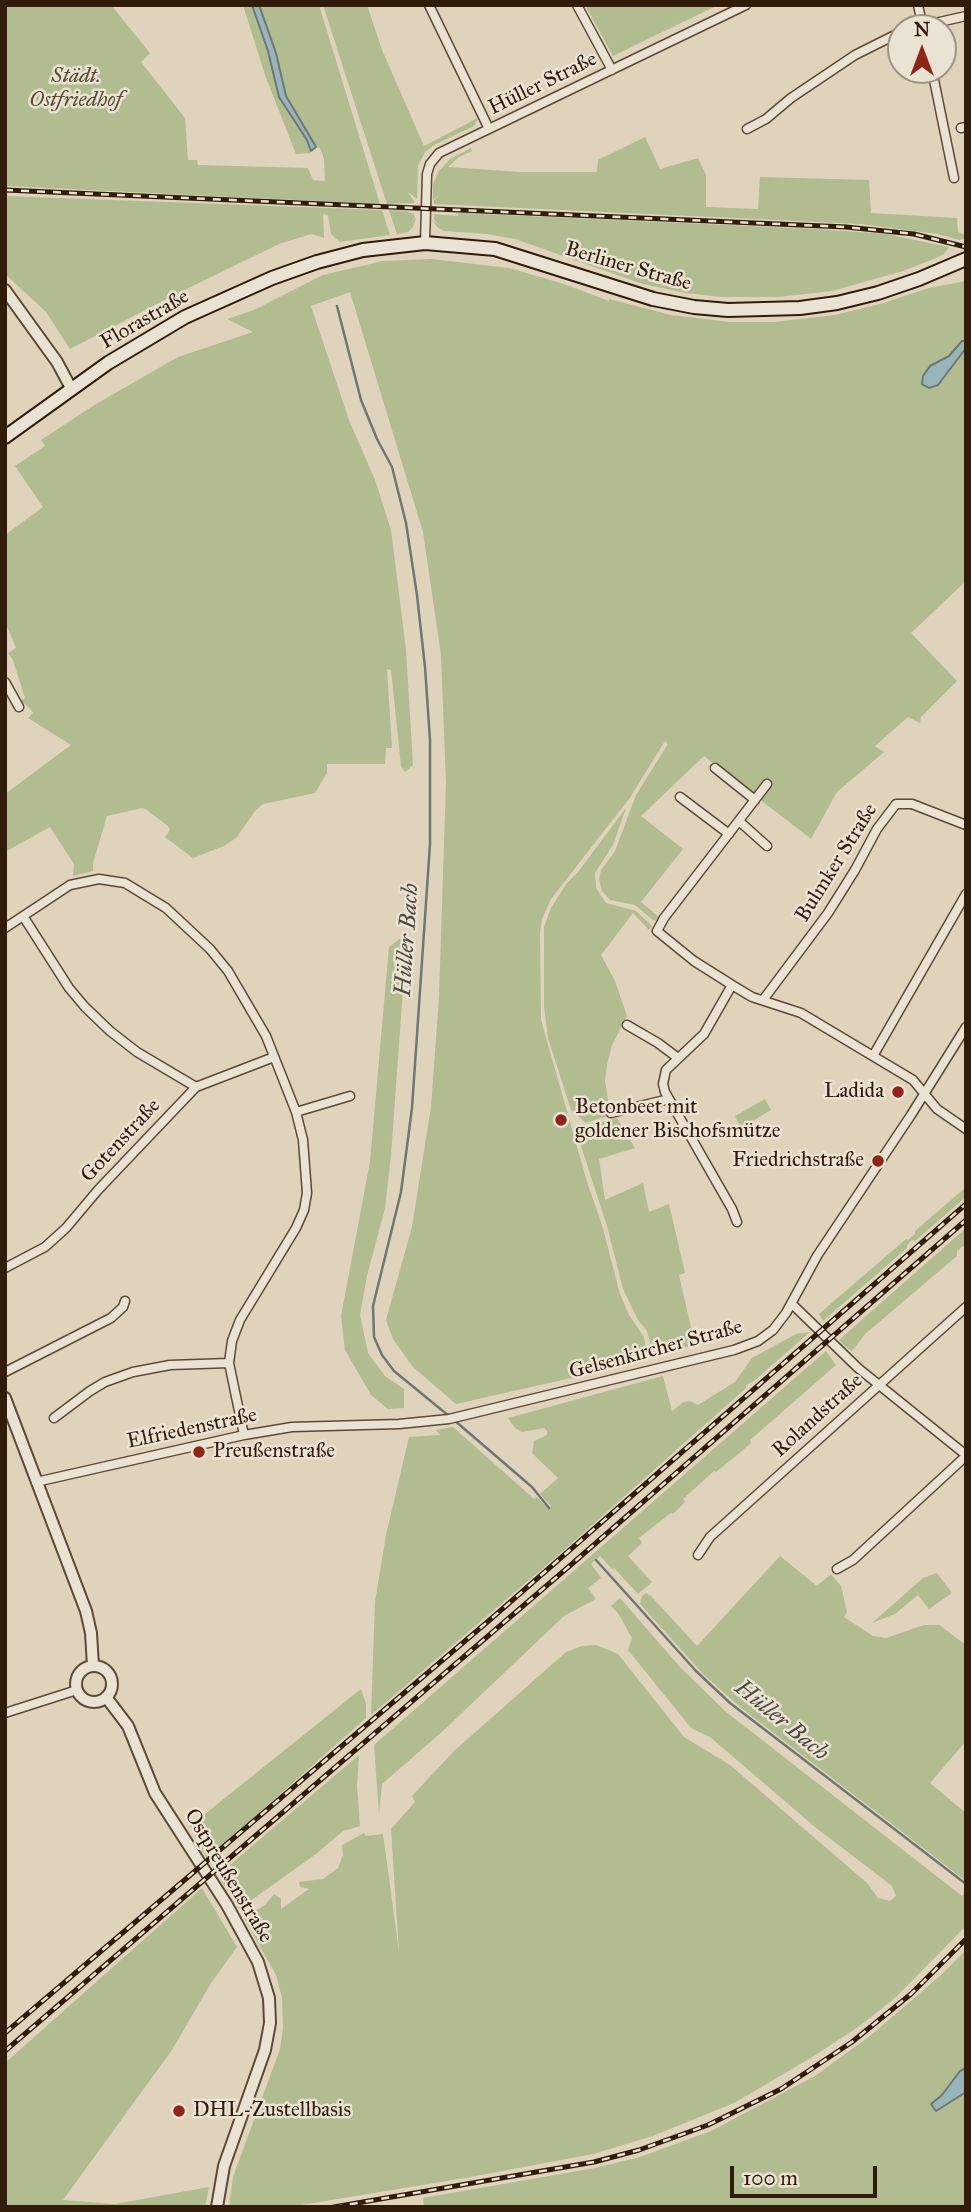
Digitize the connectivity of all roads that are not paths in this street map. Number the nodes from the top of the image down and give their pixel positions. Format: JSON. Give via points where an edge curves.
{"nodes":[{"id":1,"x":429,"y":5,"type":"edge"},
{"id":2,"x":577,"y":5,"type":"edge"},
{"id":3,"x":746,"y":5,"type":"edge"},
{"id":4,"x":887,"y":39,"type":"edge"},
{"id":5,"x":612,"y":70,"type":"junction"},
{"id":6,"x":935,"y":84,"type":"edge"},
{"id":7,"x":489,"y":129,"type":"junction"},
{"id":8,"x":747,"y":129,"type":"dead end"},
{"id":9,"x":954,"y":178,"type":"dead end"},
{"id":10,"x":425,"y":243,"type":"junction"},
{"id":11,"x":966,"y":259,"type":"edge"},
{"id":12,"x":317,"y":262,"type":"joint"},
{"id":13,"x":5,"y":290,"type":"edge"},
{"id":14,"x":71,"y":388,"type":"junction"},
{"id":15,"x":5,"y":437,"type":"edge"},
{"id":16,"x":5,"y":682,"type":"edge"},
{"id":17,"x":19,"y":707,"type":"dead end"},
{"id":18,"x":715,"y":768,"type":"dead end"},
{"id":19,"x":767,"y":785,"type":"dead end"},
{"id":20,"x":680,"y":797,"type":"dead end"},
{"id":21,"x":755,"y":800,"type":"junction"},
{"id":22,"x":739,"y":821,"type":"junction"},
{"id":23,"x":966,"y":825,"type":"edge"},
{"id":24,"x":729,"y":834,"type":"junction"},
{"id":25,"x":767,"y":846,"type":"dead end"},
{"id":26,"x":966,"y":894,"type":"edge"},
{"id":27,"x":23,"y":916,"type":"junction"},
{"id":28,"x":5,"y":928,"type":"edge"},
{"id":29,"x":732,"y":985,"type":"junction"},
{"id":30,"x":763,"y":1000,"type":"junction"},
{"id":31,"x":627,"y":1025,"type":"dead end"},
{"id":32,"x":966,"y":1027,"type":"edge"},
{"id":33,"x":873,"y":1056,"type":"junction"},
{"id":34,"x":274,"y":1057,"type":"junction"},
{"id":35,"x":678,"y":1058,"type":"junction"},
{"id":36,"x":196,"y":1087,"type":"junction"},
{"id":37,"x":925,"y":1093,"type":"junction"},
{"id":38,"x":350,"y":1096,"type":"dead end"},
{"id":39,"x":669,"y":1099,"type":"junction"},
{"id":40,"x":296,"y":1112,"type":"junction"},
{"id":41,"x":611,"y":1113,"type":"dead end"},
{"id":42,"x":966,"y":1129,"type":"edge"},
{"id":43,"x":737,"y":1222,"type":"dead end"},
{"id":44,"x":5,"y":1268,"type":"edge"},
{"id":45,"x":125,"y":1301,"type":"dead end"},
{"id":46,"x":792,"y":1304,"type":"junction"},
{"id":47,"x":966,"y":1307,"type":"edge"},
{"id":48,"x":229,"y":1363,"type":"junction"},
{"id":49,"x":5,"y":1373,"type":"edge"},
{"id":50,"x":879,"y":1384,"type":"junction"},
{"id":51,"x":5,"y":1398,"type":"edge"},
{"id":52,"x":54,"y":1418,"type":"dead end"},
{"id":53,"x":399,"y":1424,"type":"joint"},
{"id":54,"x":244,"y":1435,"type":"junction"},
{"id":55,"x":966,"y":1455,"type":"edge"},
{"id":56,"x":36,"y":1482,"type":"junction"},
{"id":57,"x":698,"y":1555,"type":"dead end"},
{"id":58,"x":837,"y":1569,"type":"dead end"},
{"id":59,"x":93,"y":1667,"type":"junction"},
{"id":60,"x":77,"y":1690,"type":"junction"},
{"id":61,"x":106,"y":1697,"type":"junction"},
{"id":62,"x":5,"y":1713,"type":"edge"},
{"id":63,"x":217,"y":2207,"type":"edge"}],
"edges":[{"from":1,"to":7,"type":"street"},
{"from":2,"to":5,"type":"street"},
{"from":3,"to":5,"type":"street","name":"Hüller Straße"},
{"from":4,"to":8,"type":"street","via":[[855,55]]},
{"from":5,"to":7,"type":"street","name":"Hüller Straße"},
{"from":6,"to":9,"type":"street"},
{"from":7,"to":10,"type":"street","name":"Hüller Straße","via":[[439,153],[430,164]]},
{"from":10,"to":11,"type":"main road","name":"Berliner Straße","via":[[495,249],[653,299],[728,310],[837,303],[919,279]]},
{"from":10,"to":12,"type":"main road","name":"Berliner Straße","via":[[381,246]]},
{"from":12,"to":14,"type":"main road","name":"Florastraße","via":[[245,288],[185,317]]},
{"from":13,"to":14,"type":"street"},
{"from":14,"to":15,"type":"main road","name":"Florastraße"},
{"from":16,"to":17,"type":"street"},
{"from":18,"to":21,"type":"street"},
{"from":19,"to":21,"type":"street"},
{"from":20,"to":24,"type":"street"},
{"from":21,"to":22,"type":"street"},
{"from":22,"to":24,"type":"street"},
{"from":22,"to":25,"type":"street"},
{"from":23,"to":30,"type":"street","name":"Bulmker Straße","via":[[912,804],[896,804],[828,913]]},
{"from":24,"to":29,"type":"street","via":[[657,931]]},
{"from":26,"to":33,"type":"street"},
{"from":27,"to":28,"type":"street"},
{"from":27,"to":34,"type":"street","via":[[70,885],[88,879],[114,880],[142,892],[182,923],[228,971]]},
{"from":27,"to":36,"type":"street","via":[[85,1007],[137,1052]]},
{"from":29,"to":30,"type":"street"},
{"from":29,"to":35,"type":"street","via":[[704,1034]]},
{"from":30,"to":33,"type":"street","via":[[801,1013]]},
{"from":31,"to":35,"type":"street"},
{"from":32,"to":37,"type":"street","name":"Gelsenkircher Straße"},
{"from":33,"to":37,"type":"street","via":[[913,1080]]},
{"from":34,"to":36,"type":"street","name":"Gotenstraße"},
{"from":34,"to":40,"type":"street"},
{"from":35,"to":39,"type":"street","via":[[663,1077]]},
{"from":36,"to":44,"type":"street","name":"Gotenstraße","via":[[66,1228],[45,1247]]},
{"from":37,"to":42,"type":"street","via":[[937,1109]]},
{"from":37,"to":46,"type":"street","name":"Gelsenkircher Straße","via":[[817,1256]]},
{"from":38,"to":40,"type":"street"},
{"from":39,"to":41,"type":"street"},
{"from":39,"to":43,"type":"street"},
{"from":40,"to":48,"type":"street","via":[[306,1171],[304,1210],[240,1320]]},
{"from":45,"to":49,"type":"street","via":[[111,1318]]},
{"from":46,"to":50,"type":"street"},
{"from":46,"to":53,"type":"street","name":"Gelsenkircher Straße","via":[[773,1331],[748,1346],[474,1414]]},
{"from":47,"to":50,"type":"street","name":"Rolandstraße"},
{"from":48,"to":52,"type":"street","via":[[170,1365],[133,1372],[105,1382]]},
{"from":48,"to":54,"type":"street"},
{"from":50,"to":55,"type":"street"},
{"from":50,"to":57,"type":"street","name":"Rolandstraße","via":[[710,1537]]},
{"from":51,"to":56,"type":"street"},
{"from":53,"to":54,"type":"street","name":"Elfriedenstraße","via":[[292,1427]]},
{"from":54,"to":56,"type":"street","name":"Elfriedenstraße"},
{"from":55,"to":58,"type":"street","via":[[853,1560]]},
{"from":56,"to":59,"type":"street","via":[[86,1611]]},
{"from":59,"to":60,"type":"street","via":[[78,1676]]},
{"from":59,"to":61,"type":"street","via":[[105,1670],[111,1679]]},
{"from":60,"to":61,"type":"street","via":[[88,1701]]},
{"from":60,"to":62,"type":"street"},
{"from":61,"to":63,"type":"street","name":"Ostpreußenstraße","via":[[128,1726],[155,1793],[231,1912],[258,1962],[269,1998],[265,2050],[224,2166]]}]}
